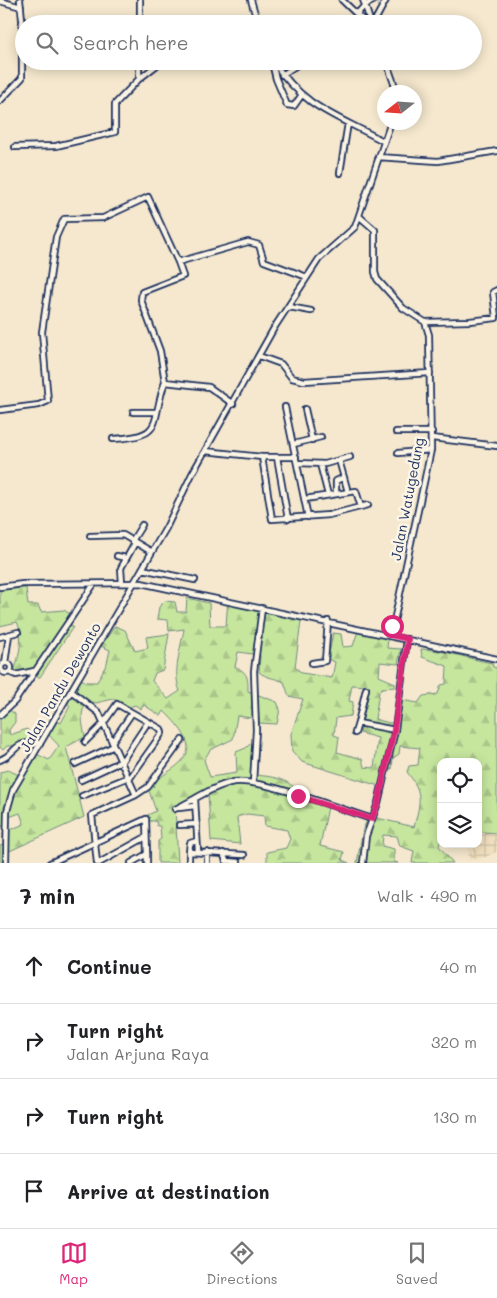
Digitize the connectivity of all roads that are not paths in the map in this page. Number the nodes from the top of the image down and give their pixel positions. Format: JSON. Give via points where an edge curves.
{"nodes":[{"id":1,"x":20,"y":0,"type":"edge"},
{"id":2,"x":140,"y":0,"type":"edge"},
{"id":3,"x":251,"y":0,"type":"edge"},
{"id":4,"x":342,"y":0,"type":"edge"},
{"id":5,"x":376,"y":0,"type":"edge"},
{"id":6,"x":386,"y":0,"type":"edge"},
{"id":7,"x":0,"y":2,"type":"edge"},
{"id":8,"x":364,"y":3,"type":"edge"},
{"id":9,"x":21,"y":7,"type":"junction"},
{"id":10,"x":357,"y":14,"type":"joint"},
{"id":11,"x":22,"y":15,"type":"edge"},
{"id":12,"x":140,"y":15,"type":"edge"},
{"id":13,"x":255,"y":15,"type":"edge"},
{"id":14,"x":369,"y":15,"type":"edge"},
{"id":15,"x":377,"y":15,"type":"edge"},
{"id":16,"x":22,"y":70,"type":"edge"},
{"id":17,"x":140,"y":70,"type":"edge"},
{"id":18,"x":150,"y":70,"type":"edge"},
{"id":19,"x":274,"y":70,"type":"edge"},
{"id":20,"x":279,"y":70,"type":"edge"},
{"id":21,"x":290,"y":70,"type":"edge"},
{"id":22,"x":389,"y":70,"type":"edge"},
{"id":23,"x":282,"y":75,"type":"junction"},
{"id":24,"x":139,"y":79,"type":"junction"},
{"id":25,"x":395,"y":85,"type":"edge"},
{"id":26,"x":301,"y":96,"type":"junction"},
{"id":27,"x":0,"y":101,"type":"edge"},
{"id":28,"x":348,"y":123,"type":"junction"},
{"id":29,"x":387,"y":130,"type":"edge"},
{"id":30,"x":383,"y":141,"type":"junction"},
{"id":31,"x":15,"y":147,"type":"dead end"},
{"id":32,"x":497,"y":151,"type":"edge"},
{"id":33,"x":378,"y":157,"type":"junction"},
{"id":34,"x":340,"y":173,"type":"dead end"},
{"id":35,"x":360,"y":217,"type":"junction"},
{"id":36,"x":178,"y":262,"type":"junction"},
{"id":37,"x":307,"y":276,"type":"junction"},
{"id":38,"x":497,"y":290,"type":"edge"},
{"id":39,"x":289,"y":307,"type":"junction"},
{"id":40,"x":310,"y":311,"type":"dead end"},
{"id":41,"x":497,"y":318,"type":"edge"},
{"id":42,"x":425,"y":322,"type":"junction"},
{"id":43,"x":259,"y":356,"type":"junction"},
{"id":44,"x":430,"y":373,"type":"junction"},
{"id":45,"x":165,"y":382,"type":"junction"},
{"id":46,"x":233,"y":404,"type":"junction"},
{"id":47,"x":285,"y":407,"type":"dead end"},
{"id":48,"x":305,"y":409,"type":"dead end"},
{"id":49,"x":0,"y":410,"type":"edge"},
{"id":50,"x":133,"y":412,"type":"dead end"},
{"id":51,"x":157,"y":412,"type":"junction"},
{"id":52,"x":396,"y":432,"type":"dead end"},
{"id":53,"x":432,"y":435,"type":"junction"},
{"id":54,"x":321,"y":438,"type":"dead end"},
{"id":55,"x":112,"y":439,"type":"dead end"},
{"id":56,"x":312,"y":440,"type":"junction"},
{"id":57,"x":294,"y":444,"type":"junction"},
{"id":58,"x":497,"y":446,"type":"edge"},
{"id":59,"x":431,"y":450,"type":"junction"},
{"id":60,"x":205,"y":451,"type":"junction"},
{"id":61,"x":398,"y":453,"type":"dead end"},
{"id":62,"x":262,"y":457,"type":"junction"},
{"id":63,"x":277,"y":457,"type":"junction"},
{"id":64,"x":296,"y":457,"type":"junction"},
{"id":65,"x":350,"y":457,"type":"dead end"},
{"id":66,"x":339,"y":460,"type":"junction"},
{"id":67,"x":298,"y":463,"type":"junction"},
{"id":68,"x":320,"y":464,"type":"junction"},
{"id":69,"x":344,"y":477,"type":"junction"},
{"id":70,"x":348,"y":492,"type":"junction"},
{"id":71,"x":336,"y":494,"type":"junction"},
{"id":72,"x":328,"y":495,"type":"junction"},
{"id":73,"x":305,"y":499,"type":"junction"},
{"id":74,"x":368,"y":505,"type":"dead end"},
{"id":75,"x":361,"y":507,"type":"junction"},
{"id":76,"x":308,"y":517,"type":"junction"},
{"id":77,"x":288,"y":519,"type":"junction"},
{"id":78,"x":142,"y":525,"type":"dead end"},
{"id":79,"x":90,"y":536,"type":"dead end"},
{"id":80,"x":134,"y":542,"type":"junction"},
{"id":81,"x":152,"y":552,"type":"junction"},
{"id":82,"x":117,"y":556,"type":"dead end"},
{"id":83,"x":126,"y":558,"type":"junction"},
{"id":84,"x":142,"y":569,"type":"junction"},
{"id":85,"x":195,"y":580,"type":"dead end"},
{"id":86,"x":134,"y":582,"type":"junction"},
{"id":87,"x":122,"y":583,"type":"junction"},
{"id":88,"x":94,"y":584,"type":"junction"},
{"id":89,"x":0,"y":587,"type":"edge"},
{"id":90,"x":262,"y":608,"type":"junction"},
{"id":91,"x":328,"y":621,"type":"junction"},
{"id":92,"x":18,"y":632,"type":"dead end"},
{"id":93,"x":9,"y":635,"type":"junction"},
{"id":94,"x":391,"y":635,"type":"junction"},
{"id":95,"x":0,"y":637,"type":"edge"},
{"id":96,"x":408,"y":639,"type":"junction"},
{"id":97,"x":497,"y":659,"type":"edge"},
{"id":98,"x":6,"y":663,"type":"junction"},
{"id":99,"x":312,"y":663,"type":"dead end"},
{"id":100,"x":1,"y":670,"type":"edge"},
{"id":101,"x":34,"y":671,"type":"junction"},
{"id":102,"x":9,"y":672,"type":"junction"},
{"id":103,"x":366,"y":689,"type":"dead end"},
{"id":104,"x":71,"y":691,"type":"junction"},
{"id":105,"x":132,"y":713,"type":"junction"},
{"id":106,"x":0,"y":715,"type":"edge"},
{"id":107,"x":148,"y":722,"type":"junction"},
{"id":108,"x":358,"y":723,"type":"junction"},
{"id":109,"x":103,"y":724,"type":"junction"},
{"id":110,"x":394,"y":730,"type":"junction"},
{"id":111,"x":355,"y":733,"type":"dead end"},
{"id":112,"x":182,"y":740,"type":"dead end"},
{"id":113,"x":85,"y":742,"type":"dead end"},
{"id":114,"x":40,"y":743,"type":"junction"},
{"id":115,"x":113,"y":744,"type":"junction"},
{"id":116,"x":0,"y":760,"type":"edge"},
{"id":117,"x":122,"y":761,"type":"junction"},
{"id":118,"x":75,"y":764,"type":"dead end"},
{"id":119,"x":129,"y":777,"type":"junction"},
{"id":120,"x":81,"y":780,"type":"dead end"},
{"id":121,"x":254,"y":783,"type":"junction"},
{"id":122,"x":136,"y":795,"type":"junction"},
{"id":123,"x":82,"y":796,"type":"dead end"},
{"id":124,"x":195,"y":799,"type":"junction"},
{"id":125,"x":195,"y":806,"type":"junction"},
{"id":126,"x":372,"y":819,"type":"junction"},
{"id":127,"x":196,"y":824,"type":"junction"},
{"id":128,"x":179,"y":825,"type":"dead end"},
{"id":129,"x":146,"y":837,"type":"junction"},
{"id":130,"x":96,"y":842,"type":"junction"},
{"id":131,"x":197,"y":842,"type":"junction"},
{"id":132,"x":3,"y":852,"type":"edge"},
{"id":133,"x":189,"y":852,"type":"junction"},
{"id":134,"x":198,"y":852,"type":"junction"},
{"id":135,"x":207,"y":852,"type":"junction"},
{"id":136,"x":147,"y":854,"type":"junction"},
{"id":137,"x":224,"y":854,"type":"junction"},
{"id":138,"x":238,"y":855,"type":"junction"},
{"id":139,"x":244,"y":855,"type":"dead end"},
{"id":140,"x":6,"y":863,"type":"edge"},
{"id":141,"x":50,"y":863,"type":"edge"},
{"id":142,"x":98,"y":863,"type":"edge"},
{"id":143,"x":131,"y":863,"type":"edge"},
{"id":144,"x":147,"y":863,"type":"edge"},
{"id":145,"x":189,"y":863,"type":"edge"},
{"id":146,"x":207,"y":863,"type":"edge"},
{"id":147,"x":238,"y":863,"type":"edge"},
{"id":148,"x":363,"y":863,"type":"edge"}],
"edges":[{"from":1,"to":9,"type":"street"},
{"from":2,"to":12,"type":"street"},
{"from":3,"to":13,"type":"street"},
{"from":4,"to":10,"type":"street"},
{"from":5,"to":8,"type":"street"},
{"from":6,"to":15,"type":"street"},
{"from":7,"to":9,"type":"street"},
{"from":8,"to":10,"type":"street"},
{"from":8,"to":14,"type":"street"},
{"from":9,"to":11,"type":"street"},
{"from":16,"to":27,"type":"street","via":[[22,78]]},
{"from":17,"to":24,"type":"street"},
{"from":18,"to":24,"type":"street"},
{"from":19,"to":26,"type":"street","via":[[287,105],[294,106]]},
{"from":20,"to":23,"type":"street"},
{"from":21,"to":23,"type":"street"},
{"from":22,"to":25,"type":"street"},
{"from":23,"to":26,"type":"street"},
{"from":24,"to":31,"type":"street","via":[[114,106],[115,132],[56,146]]},
{"from":26,"to":28,"type":"street"},
{"from":28,"to":30,"type":"street"},
{"from":28,"to":34,"type":"street"},
{"from":29,"to":30,"type":"street","name":"Jalan Pandu Dewonto"},
{"from":30,"to":33,"type":"street","name":"Jalan Pandu Dewonto"},
{"from":32,"to":33,"type":"street","via":[[430,161]]},
{"from":33,"to":35,"type":"street","name":"Jalan Pandu Dewonto"},
{"from":35,"to":37,"type":"street","name":"Jalan Pandu Dewonto","via":[[350,233],[319,259]]},
{"from":35,"to":42,"type":"street","via":[[374,230],[374,272],[377,279],[403,308]]},
{"from":36,"to":37,"type":"street","via":[[238,244],[253,243],[259,245],[264,261]]},
{"from":36,"to":45,"type":"street","via":[[183,276],[144,289],[141,296],[160,351]]},
{"from":36,"to":49,"type":"street","via":[[148,197],[103,218],[64,219],[56,237],[42,332],[48,401]]},
{"from":37,"to":39,"type":"street","name":"Jalan Pandu Dewonto"},
{"from":38,"to":41,"type":"street","via":[[493,292]]},
{"from":39,"to":40,"type":"street"},
{"from":39,"to":43,"type":"street","name":"Jalan Pandu Dewonto"},
{"from":41,"to":42,"type":"street"},
{"from":42,"to":44,"type":"street","name":"Jalan Watugedung","via":[[429,336]]},
{"from":43,"to":44,"type":"street","via":[[281,364],[292,378],[304,381]]},
{"from":43,"to":46,"type":"street","name":"Jalan Pandu Dewonto"},
{"from":44,"to":53,"type":"street","name":"Jalan Watugedung"},
{"from":45,"to":46,"type":"street","via":[[209,387]]},
{"from":45,"to":51,"type":"street"},
{"from":46,"to":60,"type":"street","name":"Jalan Pandu Dewonto"},
{"from":47,"to":57,"type":"street"},
{"from":48,"to":56,"type":"street"},
{"from":50,"to":51,"type":"street"},
{"from":51,"to":55,"type":"street","via":[[155,422],[146,434]]},
{"from":52,"to":53,"type":"street"},
{"from":53,"to":58,"type":"street"},
{"from":53,"to":59,"type":"street","name":"Jalan Watugedung"},
{"from":54,"to":56,"type":"street"},
{"from":56,"to":57,"type":"street"},
{"from":57,"to":64,"type":"street"},
{"from":59,"to":61,"type":"street"},
{"from":59,"to":94,"type":"street","name":"Jalan Watugedung"},
{"from":60,"to":62,"type":"street"},
{"from":60,"to":81,"type":"street","name":"Jalan Pandu Dewonto"},
{"from":62,"to":63,"type":"street"},
{"from":62,"to":77,"type":"street","via":[[270,518]]},
{"from":63,"to":64,"type":"street"},
{"from":63,"to":77,"type":"street"},
{"from":64,"to":67,"type":"street"},
{"from":65,"to":66,"type":"street"},
{"from":66,"to":68,"type":"street"},
{"from":66,"to":69,"type":"street"},
{"from":67,"to":68,"type":"street"},
{"from":67,"to":73,"type":"street"},
{"from":68,"to":72,"type":"street"},
{"from":69,"to":70,"type":"street"},
{"from":69,"to":71,"type":"street","via":[[336,481]]},
{"from":70,"to":71,"type":"street"},
{"from":70,"to":75,"type":"street","via":[[358,492]]},
{"from":71,"to":72,"type":"street"},
{"from":72,"to":73,"type":"street"},
{"from":73,"to":76,"type":"street"},
{"from":74,"to":75,"type":"street"},
{"from":75,"to":76,"type":"street"},
{"from":76,"to":77,"type":"street"},
{"from":78,"to":80,"type":"street"},
{"from":79,"to":80,"type":"street","via":[[120,535]]},
{"from":80,"to":81,"type":"street"},
{"from":80,"to":83,"type":"street"},
{"from":81,"to":84,"type":"street","name":"Jalan Pandu Dewonto"},
{"from":82,"to":83,"type":"street"},
{"from":83,"to":87,"type":"street","via":[[121,568]]},
{"from":84,"to":85,"type":"street"},
{"from":84,"to":86,"type":"street","name":"Jalan Pandu Dewonto"},
{"from":86,"to":87,"type":"street"},
{"from":86,"to":90,"type":"street"},
{"from":86,"to":104,"type":"street","name":"Jalan Pandu Dewonto"},
{"from":87,"to":88,"type":"street"},
{"from":88,"to":89,"type":"street"},
{"from":88,"to":101,"type":"street"},
{"from":90,"to":91,"type":"street"},
{"from":90,"to":121,"type":"street","via":[[254,671]]},
{"from":91,"to":94,"type":"street"},
{"from":91,"to":99,"type":"street","via":[[325,661]]},
{"from":92,"to":93,"type":"street"},
{"from":93,"to":95,"type":"street"},
{"from":93,"to":98,"type":"street"},
{"from":94,"to":96,"type":"street"},
{"from":96,"to":97,"type":"street"},
{"from":96,"to":110,"type":"street"},
{"from":98,"to":100,"type":"street"},
{"from":98,"to":102,"type":"street","via":[[10,666]]},
{"from":100,"to":102,"type":"street"},
{"from":101,"to":102,"type":"street","via":[[16,675]]},
{"from":101,"to":106,"type":"street","via":[[15,701]]},
{"from":103,"to":108,"type":"street"},
{"from":104,"to":109,"type":"street","via":[[96,709]]},
{"from":104,"to":114,"type":"street","name":"Jalan Pandu Dewonto"},
{"from":105,"to":107,"type":"street"},
{"from":105,"to":109,"type":"street","via":[[117,704]]},
{"from":105,"to":115,"type":"street"},
{"from":107,"to":117,"type":"street"},
{"from":107,"to":119,"type":"street","via":[[162,732]]},
{"from":108,"to":110,"type":"street"},
{"from":108,"to":111,"type":"street"},
{"from":109,"to":113,"type":"street"},
{"from":109,"to":115,"type":"street"},
{"from":110,"to":126,"type":"street"},
{"from":112,"to":122,"type":"street","via":[[148,787]]},
{"from":114,"to":116,"type":"street","via":[[14,747]]},
{"from":114,"to":132,"type":"street","name":"Jalan Pandu Dewonto","via":[[10,794]]},
{"from":115,"to":117,"type":"street"},
{"from":115,"to":118,"type":"street"},
{"from":117,"to":119,"type":"street"},
{"from":117,"to":120,"type":"street"},
{"from":119,"to":122,"type":"street"},
{"from":119,"to":123,"type":"street"},
{"from":121,"to":124,"type":"street","via":[[241,781],[224,785]]},
{"from":121,"to":126,"type":"street"},
{"from":122,"to":130,"type":"street","via":[[92,815]]},
{"from":124,"to":125,"type":"street"},
{"from":124,"to":125,"type":"street","via":[[174,809]]},
{"from":125,"to":127,"type":"street"},
{"from":126,"to":148,"type":"street"},
{"from":127,"to":128,"type":"street"},
{"from":127,"to":131,"type":"street"},
{"from":129,"to":130,"type":"street","via":[[146,819]]},
{"from":129,"to":136,"type":"street"},
{"from":129,"to":142,"type":"street"},
{"from":130,"to":141,"type":"street"},
{"from":130,"to":142,"type":"street"},
{"from":131,"to":133,"type":"street","via":[[190,842]]},
{"from":131,"to":134,"type":"street"},
{"from":132,"to":140,"type":"street","name":"Jalan Pandu Dewonto"},
{"from":133,"to":134,"type":"street"},
{"from":133,"to":145,"type":"street"},
{"from":134,"to":135,"type":"street"},
{"from":135,"to":137,"type":"street"},
{"from":135,"to":146,"type":"street"},
{"from":136,"to":143,"type":"street"},
{"from":136,"to":144,"type":"street"},
{"from":137,"to":138,"type":"street"},
{"from":137,"to":147,"type":"street","via":[[226,861]]},
{"from":138,"to":139,"type":"street"},
{"from":138,"to":147,"type":"street"}]}
